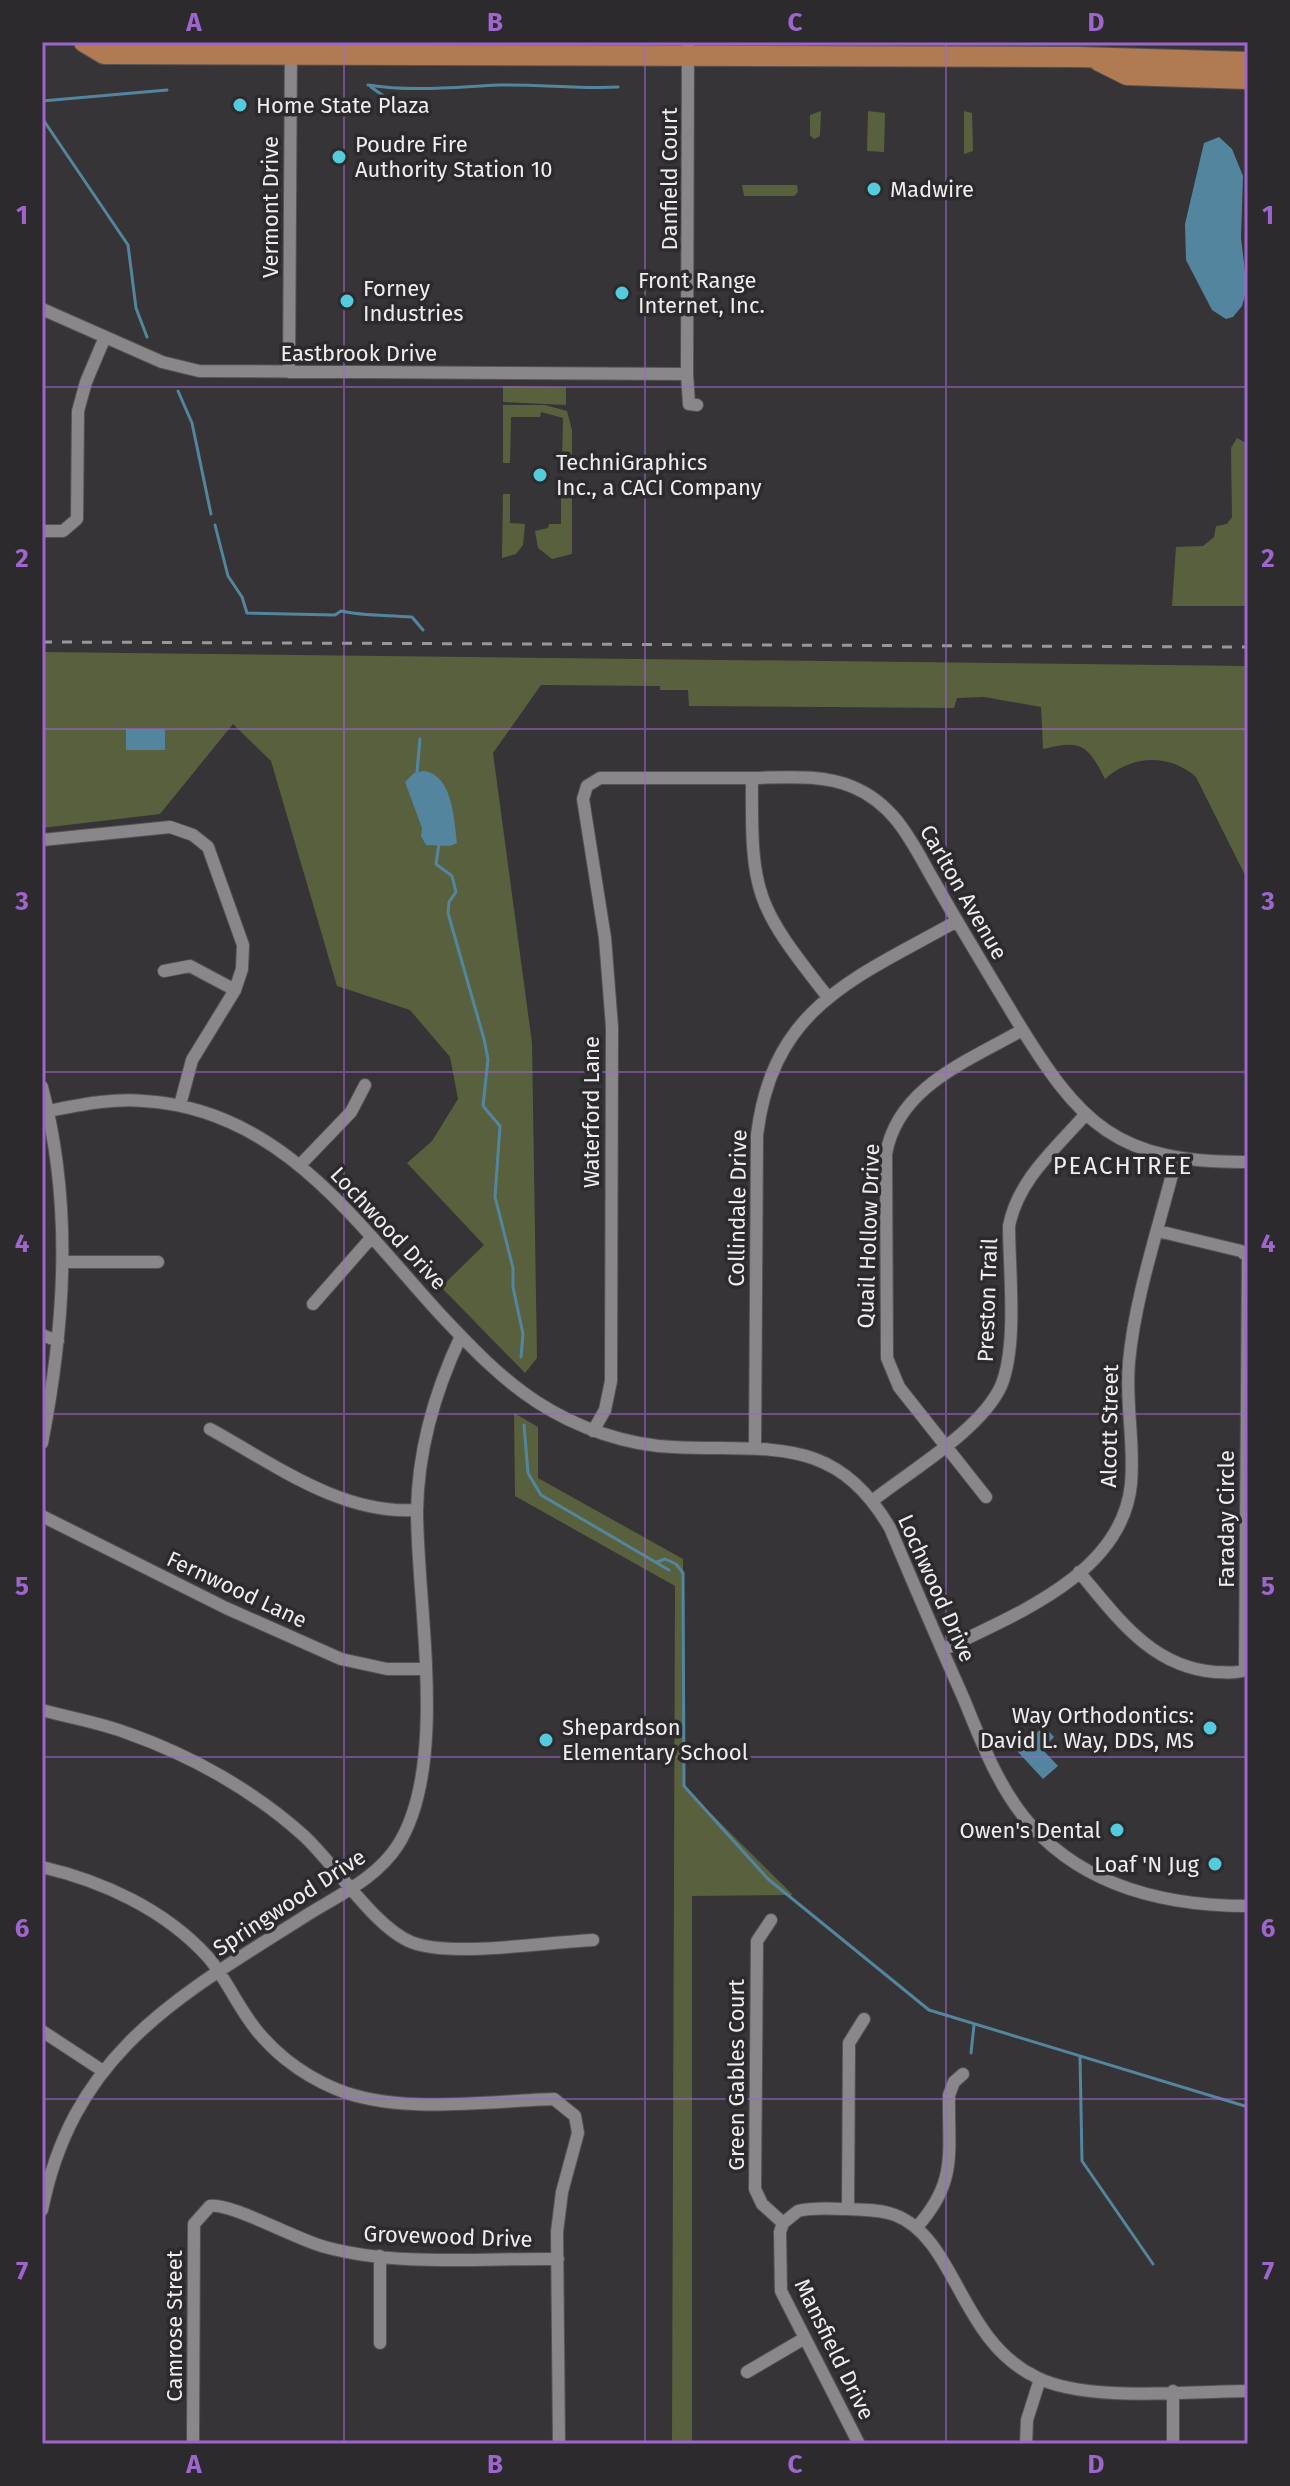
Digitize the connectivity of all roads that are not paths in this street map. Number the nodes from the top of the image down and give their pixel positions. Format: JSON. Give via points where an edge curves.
{"nodes":[{"id":1,"x":84,"y":42,"type":"edge"},
{"id":2,"x":290,"y":49,"type":"edge"},
{"id":3,"x":689,"y":49,"type":"edge"},
{"id":4,"x":1092,"y":57,"type":"junction"},
{"id":5,"x":1248,"y":62,"type":"edge"},
{"id":6,"x":1248,"y":79,"type":"edge"},
{"id":7,"x":42,"y":309,"type":"edge"},
{"id":8,"x":105,"y":337,"type":"junction"},
{"id":9,"x":289,"y":372,"type":"junction"},
{"id":10,"x":687,"y":374,"type":"junction"},
{"id":11,"x":697,"y":405,"type":"dead end"},
{"id":12,"x":42,"y":531,"type":"edge"},
{"id":13,"x":752,"y":778,"type":"junction"},
{"id":14,"x":584,"y":793,"type":"joint"},
{"id":15,"x":42,"y":840,"type":"edge"},
{"id":16,"x":957,"y":921,"type":"junction"},
{"id":17,"x":164,"y":971,"type":"dead end"},
{"id":18,"x":235,"y":990,"type":"junction"},
{"id":19,"x":827,"y":996,"type":"junction"},
{"id":20,"x":1022,"y":1030,"type":"junction"},
{"id":21,"x":365,"y":1085,"type":"dead end"},
{"id":22,"x":42,"y":1087,"type":"edge"},
{"id":23,"x":180,"y":1105,"type":"junction"},
{"id":24,"x":48,"y":1111,"type":"junction"},
{"id":25,"x":1085,"y":1115,"type":"junction"},
{"id":26,"x":1176,"y":1159,"type":"junction"},
{"id":27,"x":1248,"y":1162,"type":"edge"},
{"id":28,"x":301,"y":1164,"type":"junction"},
{"id":29,"x":1158,"y":1231,"type":"junction"},
{"id":30,"x":371,"y":1238,"type":"junction"},
{"id":31,"x":64,"y":1262,"type":"junction"},
{"id":32,"x":158,"y":1262,"type":"dead end"},
{"id":33,"x":313,"y":1304,"type":"dead end"},
{"id":34,"x":42,"y":1335,"type":"edge"},
{"id":35,"x":461,"y":1336,"type":"junction"},
{"id":36,"x":58,"y":1341,"type":"junction"},
{"id":37,"x":42,"y":1344,"type":"edge"},
{"id":38,"x":210,"y":1429,"type":"dead end"},
{"id":39,"x":593,"y":1431,"type":"junction"},
{"id":40,"x":42,"y":1443,"type":"edge"},
{"id":41,"x":945,"y":1445,"type":"junction"},
{"id":42,"x":755,"y":1447,"type":"junction"},
{"id":43,"x":986,"y":1497,"type":"dead end"},
{"id":44,"x":872,"y":1501,"type":"junction"},
{"id":45,"x":417,"y":1510,"type":"junction"},
{"id":46,"x":42,"y":1516,"type":"edge"},
{"id":47,"x":1079,"y":1572,"type":"junction"},
{"id":48,"x":943,"y":1650,"type":"junction"},
{"id":49,"x":424,"y":1669,"type":"junction"},
{"id":50,"x":42,"y":1710,"type":"edge"},
{"id":51,"x":42,"y":1867,"type":"edge"},
{"id":52,"x":352,"y":1887,"type":"junction"},
{"id":53,"x":1248,"y":1906,"type":"edge"},
{"id":54,"x":771,"y":1920,"type":"dead end"},
{"id":55,"x":593,"y":1940,"type":"dead end"},
{"id":56,"x":219,"y":1971,"type":"junction"},
{"id":57,"x":864,"y":2019,"type":"dead end"},
{"id":58,"x":42,"y":2031,"type":"edge"},
{"id":59,"x":103,"y":2071,"type":"junction"},
{"id":60,"x":963,"y":2074,"type":"dead end"},
{"id":61,"x":848,"y":2209,"type":"junction"},
{"id":62,"x":42,"y":2210,"type":"edge"},
{"id":63,"x":203,"y":2210,"type":"joint"},
{"id":64,"x":783,"y":2223,"type":"junction"},
{"id":65,"x":917,"y":2227,"type":"junction"},
{"id":66,"x":380,"y":2256,"type":"junction"},
{"id":67,"x":558,"y":2259,"type":"junction"},
{"id":68,"x":805,"y":2338,"type":"junction"},
{"id":69,"x":380,"y":2343,"type":"dead end"},
{"id":70,"x":747,"y":2372,"type":"dead end"},
{"id":71,"x":1040,"y":2379,"type":"junction"},
{"id":72,"x":1173,"y":2391,"type":"junction"},
{"id":73,"x":1248,"y":2391,"type":"edge"},
{"id":74,"x":193,"y":2444,"type":"edge"},
{"id":75,"x":559,"y":2444,"type":"edge"},
{"id":76,"x":859,"y":2444,"type":"edge"},
{"id":77,"x":1026,"y":2444,"type":"edge"},
{"id":78,"x":1173,"y":2444,"type":"edge"}],
"edges":[{"from":1,"to":2,"type":"main road","via":[[104,54]]},
{"from":2,"to":3,"type":"main road"},
{"from":2,"to":9,"type":"street","name":"Vermont Drive"},
{"from":3,"to":4,"type":"main road"},
{"from":3,"to":10,"type":"street","name":"Danfield Court"},
{"from":4,"to":5,"type":"main road"},
{"from":4,"to":6,"type":"main road","via":[[1127,75]]},
{"from":7,"to":8,"type":"street","name":"Eastbrook Drive"},
{"from":8,"to":9,"type":"street","name":"Eastbrook Drive","via":[[179,368]]},
{"from":8,"to":12,"type":"street","via":[[78,411],[77,519],[63,531]]},
{"from":9,"to":10,"type":"street","name":"Eastbrook Drive"},
{"from":10,"to":11,"type":"street","name":"Danfield Court","via":[[689,404]]},
{"from":13,"to":14,"type":"street","name":"Carlton Avenue","via":[[600,778]]},
{"from":13,"to":16,"type":"street","name":"Carlton Avenue","via":[[817,778],[870,796],[902,825]]},
{"from":13,"to":19,"type":"street","via":[[751,855],[757,891],[778,934]]},
{"from":14,"to":39,"type":"street","name":"Waterford Lane","via":[[612,1027],[611,1381],[605,1410]]},
{"from":15,"to":18,"type":"street","via":[[161,827],[176,827],[198,838],[216,863],[243,945]]},
{"from":16,"to":19,"type":"street","name":"Collindale Drive"},
{"from":16,"to":20,"type":"street","name":"Carlton Avenue"},
{"from":17,"to":18,"type":"street","via":[[190,966]]},
{"from":18,"to":23,"type":"street","via":[[192,1060]]},
{"from":19,"to":42,"type":"street","name":"Collindale Drive","via":[[787,1042],[760,1111]]},
{"from":20,"to":25,"type":"street","name":"Carlton Avenue","via":[[1051,1076]]},
{"from":20,"to":41,"type":"street","name":"Quail Hollow Drive","via":[[923,1089],[902,1111],[889,1141],[887,1358],[899,1387]]},
{"from":21,"to":28,"type":"street","via":[[351,1112]]},
{"from":22,"to":24,"type":"street"},
{"from":23,"to":24,"type":"street","name":"Lochwood Drive","via":[[118,1100]]},
{"from":23,"to":28,"type":"street","name":"Lochwood Drive","via":[[239,1126]]},
{"from":24,"to":31,"type":"street"},
{"from":25,"to":26,"type":"street","name":"Carlton Avenue","via":[[1123,1141]]},
{"from":25,"to":41,"type":"street","name":"Preston Trail","via":[[1017,1198],[1009,1226],[1009,1352],[1004,1376],[980,1417]]},
{"from":26,"to":27,"type":"street","name":"Carlton Avenue"},
{"from":26,"to":29,"type":"street","name":"Alcott Street"},
{"from":28,"to":30,"type":"street","name":"Lochwood Drive"},
{"from":29,"to":47,"type":"street","name":"Alcott Street","via":[[1129,1360],[1129,1497],[1103,1550]]},
{"from":29,"to":47,"type":"street","name":"Faraday Circle","via":[[1248,1257],[1245,1670],[1193,1668],[1153,1651]]},
{"from":30,"to":33,"type":"street"},
{"from":30,"to":35,"type":"street","name":"Lochwood Drive"},
{"from":31,"to":32,"type":"street"},
{"from":31,"to":36,"type":"street"},
{"from":34,"to":36,"type":"street"},
{"from":35,"to":39,"type":"street","name":"Lochwood Drive","via":[[537,1402]]},
{"from":35,"to":45,"type":"street","name":"Springwood Drive","via":[[430,1415]]},
{"from":36,"to":37,"type":"street"},
{"from":36,"to":40,"type":"street"},
{"from":38,"to":45,"type":"street","via":[[339,1498],[379,1510]]},
{"from":39,"to":42,"type":"street","name":"Lochwood Drive","via":[[674,1447]]},
{"from":41,"to":43,"type":"street","name":"Quail Hollow Drive"},
{"from":41,"to":44,"type":"street","name":"Preston Trail"},
{"from":42,"to":44,"type":"street","name":"Lochwood Drive","via":[[811,1457],[843,1474]]},
{"from":44,"to":48,"type":"street","name":"Lochwood Drive","via":[[890,1528]]},
{"from":45,"to":49,"type":"street","name":"Springwood Drive"},
{"from":46,"to":49,"type":"street","name":"Fernwood Lane","via":[[341,1659],[387,1669]]},
{"from":47,"to":48,"type":"street","name":"Alcott Street","via":[[1026,1608]]},
{"from":48,"to":53,"type":"street","name":"Lochwood Drive","via":[[1005,1789],[1024,1818],[1060,1851],[1135,1893],[1190,1905]]},
{"from":49,"to":52,"type":"street","name":"Springwood Drive","via":[[425,1745],[416,1804],[393,1853]]},
{"from":50,"to":52,"type":"street","via":[[131,1734],[192,1761],[302,1834]]},
{"from":51,"to":56,"type":"street","via":[[98,1884],[141,1905],[195,1944]]},
{"from":52,"to":55,"type":"street","via":[[384,1926],[430,1948]]},
{"from":52,"to":56,"type":"street","name":"Springwood Drive"},
{"from":54,"to":64,"type":"street","name":"Green Gables Court","via":[[757,1941],[755,2189],[762,2204]]},
{"from":56,"to":59,"type":"street","name":"Springwood Drive","via":[[143,2026]]},
{"from":56,"to":67,"type":"street","via":[[271,2047],[337,2090],[406,2103],[560,2102],[575,2116],[578,2133],[559,2211]]},
{"from":57,"to":61,"type":"street","via":[[849,2043]]},
{"from":58,"to":59,"type":"street"},
{"from":59,"to":62,"type":"street","name":"Springwood Drive","via":[[60,2148]]},
{"from":60,"to":65,"type":"street","via":[[949,2095],[945,2189]]},
{"from":61,"to":64,"type":"street","via":[[798,2211]]},
{"from":61,"to":65,"type":"street","via":[[885,2212]]},
{"from":63,"to":66,"type":"street","name":"Grovewood Drive","via":[[226,2205],[305,2241]]},
{"from":63,"to":74,"type":"street","name":"Camrose Street","via":[[194,2224]]},
{"from":64,"to":68,"type":"street","name":"Mansfield Drive","via":[[779,2280]]},
{"from":65,"to":71,"type":"street","via":[[931,2242],[981,2331],[1012,2363]]},
{"from":66,"to":67,"type":"street","name":"Grovewood Drive"},
{"from":66,"to":69,"type":"street"},
{"from":67,"to":75,"type":"street"},
{"from":68,"to":70,"type":"street"},
{"from":68,"to":76,"type":"street","name":"Mansfield Drive"},
{"from":71,"to":72,"type":"street","via":[[1076,2390]]},
{"from":71,"to":77,"type":"street","via":[[1031,2401]]},
{"from":72,"to":73,"type":"street"},
{"from":72,"to":78,"type":"street"}]}
